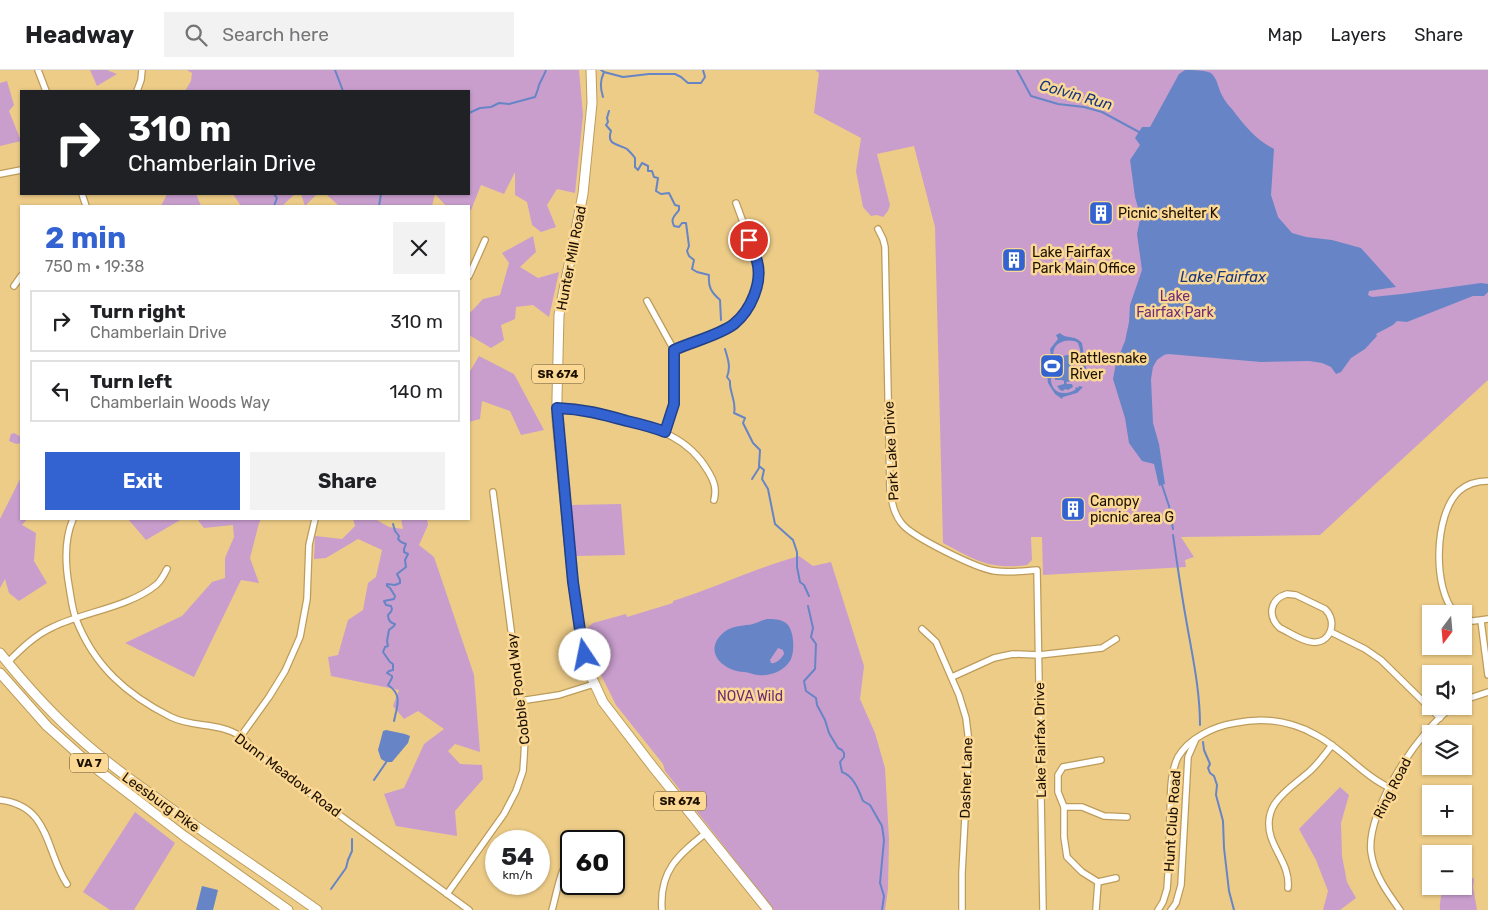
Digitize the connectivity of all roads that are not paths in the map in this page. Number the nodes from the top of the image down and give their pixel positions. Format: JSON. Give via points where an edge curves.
{"nodes":[{"id":1,"x":38,"y":70,"type":"edge"},
{"id":2,"x":142,"y":70,"type":"edge"},
{"id":3,"x":587,"y":70,"type":"edge"},
{"id":4,"x":592,"y":70,"type":"edge"},
{"id":5,"x":46,"y":90,"type":"edge"},
{"id":6,"x":137,"y":90,"type":"edge"},
{"id":7,"x":591,"y":115,"type":"junction"},
{"id":8,"x":20,"y":170,"type":"edge"},
{"id":9,"x":0,"y":174,"type":"edge"},
{"id":10,"x":736,"y":203,"type":"dead end"},
{"id":11,"x":878,"y":229,"type":"dead end"},
{"id":12,"x":485,"y":240,"type":"dead end"},
{"id":13,"x":470,"y":274,"type":"edge"},
{"id":14,"x":20,"y":277,"type":"edge"},
{"id":15,"x":14,"y":286,"type":"dead end"},
{"id":16,"x":647,"y":301,"type":"dead end"},
{"id":17,"x":674,"y":350,"type":"junction"},
{"id":18,"x":557,"y":408,"type":"junction"},
{"id":19,"x":665,"y":432,"type":"junction"},
{"id":20,"x":1488,"y":481,"type":"edge"},
{"id":21,"x":493,"y":492,"type":"dead end"},
{"id":22,"x":714,"y":500,"type":"dead end"},
{"id":23,"x":73,"y":520,"type":"edge"},
{"id":24,"x":315,"y":520,"type":"edge"},
{"id":25,"x":167,"y":569,"type":"dead end"},
{"id":26,"x":1037,"y":570,"type":"joint"},
{"id":27,"x":1449,"y":605,"type":"edge"},
{"id":28,"x":75,"y":618,"type":"junction"},
{"id":29,"x":1488,"y":619,"type":"edge"},
{"id":30,"x":1472,"y":621,"type":"edge"},
{"id":31,"x":1481,"y":621,"type":"junction"},
{"id":32,"x":922,"y":629,"type":"dead end"},
{"id":33,"x":1330,"y":632,"type":"junction"},
{"id":34,"x":1116,"y":639,"type":"dead end"},
{"id":35,"x":0,"y":653,"type":"edge"},
{"id":36,"x":1039,"y":655,"type":"junction"},
{"id":37,"x":8,"y":662,"type":"junction"},
{"id":38,"x":0,"y":673,"type":"edge"},
{"id":39,"x":1488,"y":675,"type":"edge"},
{"id":40,"x":952,"y":677,"type":"junction"},
{"id":41,"x":594,"y":684,"type":"junction"},
{"id":42,"x":1488,"y":692,"type":"edge"},
{"id":43,"x":1472,"y":697,"type":"edge"},
{"id":44,"x":520,"y":701,"type":"junction"},
{"id":45,"x":1444,"y":715,"type":"edge"},
{"id":46,"x":1440,"y":718,"type":"junction"},
{"id":47,"x":241,"y":736,"type":"junction"},
{"id":48,"x":1197,"y":739,"type":"junction"},
{"id":49,"x":1332,"y":745,"type":"junction"},
{"id":50,"x":1101,"y":760,"type":"dead end"},
{"id":51,"x":1390,"y":788,"type":"junction"},
{"id":52,"x":0,"y":800,"type":"edge"},
{"id":53,"x":1064,"y":807,"type":"junction"},
{"id":54,"x":1126,"y":817,"type":"dead end"},
{"id":55,"x":706,"y":833,"type":"junction"},
{"id":56,"x":1168,"y":869,"type":"junction"},
{"id":57,"x":1182,"y":870,"type":"junction"},
{"id":58,"x":1116,"y":878,"type":"dead end"},
{"id":59,"x":1098,"y":882,"type":"junction"},
{"id":60,"x":560,"y":883,"type":"edge"},
{"id":61,"x":67,"y":884,"type":"dead end"},
{"id":62,"x":1288,"y":888,"type":"dead end"},
{"id":63,"x":447,"y":894,"type":"junction"},
{"id":64,"x":288,"y":910,"type":"edge"},
{"id":65,"x":317,"y":910,"type":"edge"},
{"id":66,"x":470,"y":910,"type":"edge"},
{"id":67,"x":552,"y":910,"type":"edge"},
{"id":68,"x":662,"y":910,"type":"edge"},
{"id":69,"x":768,"y":910,"type":"edge"},
{"id":70,"x":962,"y":910,"type":"edge"},
{"id":71,"x":1043,"y":910,"type":"edge"},
{"id":72,"x":1096,"y":910,"type":"edge"},
{"id":73,"x":1158,"y":910,"type":"edge"},
{"id":74,"x":1171,"y":910,"type":"edge"},
{"id":75,"x":1400,"y":910,"type":"edge"}],
"edges":[{"from":1,"to":5,"type":"street"},
{"from":2,"to":6,"type":"street"},
{"from":3,"to":7,"type":"main road","name":"Hunter Mill Road","number":"SR 674"},
{"from":4,"to":7,"type":"main road","name":"Hunter Mill Road","number":"SR 674"},
{"from":7,"to":18,"type":"main road","name":"Hunter Mill Road","number":"SR 674","via":[[580,213],[560,309]]},
{"from":8,"to":9,"type":"street"},
{"from":10,"to":17,"type":"street","via":[[758,263],[759,282],[748,309],[734,324]]},
{"from":11,"to":26,"type":"street","name":"Park Lake Drive","via":[[885,246],[890,490],[894,510],[903,525],[915,535],[980,568],[1005,572]]},
{"from":12,"to":13,"type":"street"},
{"from":14,"to":15,"type":"street"},
{"from":16,"to":17,"type":"street"},
{"from":17,"to":19,"type":"street","via":[[674,404]]},
{"from":18,"to":19,"type":"street","via":[[581,409]]},
{"from":18,"to":41,"type":"main road","name":"Hunter Mill Road","number":"SR 674","via":[[573,582],[581,637]]},
{"from":19,"to":22,"type":"street","via":[[684,443],[706,467],[716,489]]},
{"from":20,"to":27,"type":"street","via":[[1473,483],[1458,492],[1442,524],[1439,554]]},
{"from":21,"to":44,"type":"street","name":"Cobble Pond Way"},
{"from":23,"to":28,"type":"street","name":"Dunn Meadow Road","via":[[66,562]]},
{"from":24,"to":47,"type":"street","via":[[309,545],[307,599],[300,637],[269,697]]},
{"from":25,"to":28,"type":"street","via":[[161,581],[142,594]]},
{"from":26,"to":36,"type":"street","name":"Lake Fairfax Drive"},
{"from":28,"to":37,"type":"street","via":[[32,639]]},
{"from":28,"to":47,"type":"street","name":"Dunn Meadow Road","via":[[93,654],[127,691],[173,718],[224,728]]},
{"from":29,"to":31,"type":"street"},
{"from":30,"to":31,"type":"street"},
{"from":31,"to":39,"type":"street"},
{"from":32,"to":40,"type":"street","name":"Dasher Lane","via":[[936,642]]},
{"from":33,"to":33,"type":"street","via":[[1332,621],[1325,610],[1291,594],[1275,601],[1272,616],[1280,628],[1308,641],[1320,642]]},
{"from":33,"to":46,"type":"street","via":[[1377,657]]},
{"from":34,"to":36,"type":"street","via":[[1102,648]]},
{"from":35,"to":37,"type":"main road","name":"Leesburg Pike","number":"VA 7"},
{"from":36,"to":40,"type":"street","via":[[1013,654],[994,658]]},
{"from":36,"to":71,"type":"street","name":"Lake Fairfax Drive"},
{"from":37,"to":65,"type":"main road","name":"Leesburg Pike","number":"VA 7","via":[[62,722],[121,772]]},
{"from":38,"to":64,"type":"main road","name":"Leesburg Pike","number":"VA 7","via":[[48,726],[85,760]]},
{"from":40,"to":70,"type":"street","name":"Dasher Lane","via":[[963,705],[969,743]]},
{"from":41,"to":44,"type":"street","via":[[559,695]]},
{"from":41,"to":55,"type":"main road","name":"Hunter Mill Road","number":"SR 674","via":[[614,717]]},
{"from":42,"to":43,"type":"street"},
{"from":44,"to":63,"type":"street","name":"Cobble Pond Way","via":[[525,750],[523,771],[516,791],[504,814]]},
{"from":45,"to":46,"type":"street","name":"Ring Road"},
{"from":46,"to":51,"type":"street","name":"Ring Road","via":[[1412,750]]},
{"from":47,"to":63,"type":"street","name":"Dunn Meadow Road","via":[[258,754]]},
{"from":48,"to":49,"type":"street","name":"Hunt Club Road","via":[[1231,723],[1270,720],[1305,729]]},
{"from":48,"to":56,"type":"street","name":"Hunt Club Road","via":[[1184,748],[1172,776]]},
{"from":48,"to":57,"type":"street","name":"Hunt Club Road","via":[[1188,757]]},
{"from":49,"to":51,"type":"street","name":"Hunt Club Road","via":[[1379,783]]},
{"from":49,"to":62,"type":"street","via":[[1280,796],[1272,809],[1270,832],[1286,869]]},
{"from":50,"to":53,"type":"street","via":[[1063,767],[1058,775],[1058,792]]},
{"from":51,"to":75,"type":"street","name":"Ring Road","via":[[1375,820],[1371,851],[1380,879]]},
{"from":52,"to":61,"type":"street","via":[[21,805],[36,818]]},
{"from":53,"to":54,"type":"street","via":[[1082,807],[1104,816]]},
{"from":53,"to":59,"type":"street","via":[[1067,857]]},
{"from":55,"to":68,"type":"street","via":[[672,865],[662,891]]},
{"from":55,"to":69,"type":"main road","name":"Hunter Mill Road","number":"SR 674"},
{"from":56,"to":57,"type":"street"},
{"from":56,"to":73,"type":"street","name":"Hunt Club Road","via":[[1165,897]]},
{"from":57,"to":74,"type":"street","name":"Hunt Club Road","via":[[1179,895]]},
{"from":58,"to":59,"type":"street"},
{"from":59,"to":72,"type":"street"},
{"from":60,"to":67,"type":"street"},
{"from":63,"to":66,"type":"street","name":"Dunn Meadow Road"}]}
